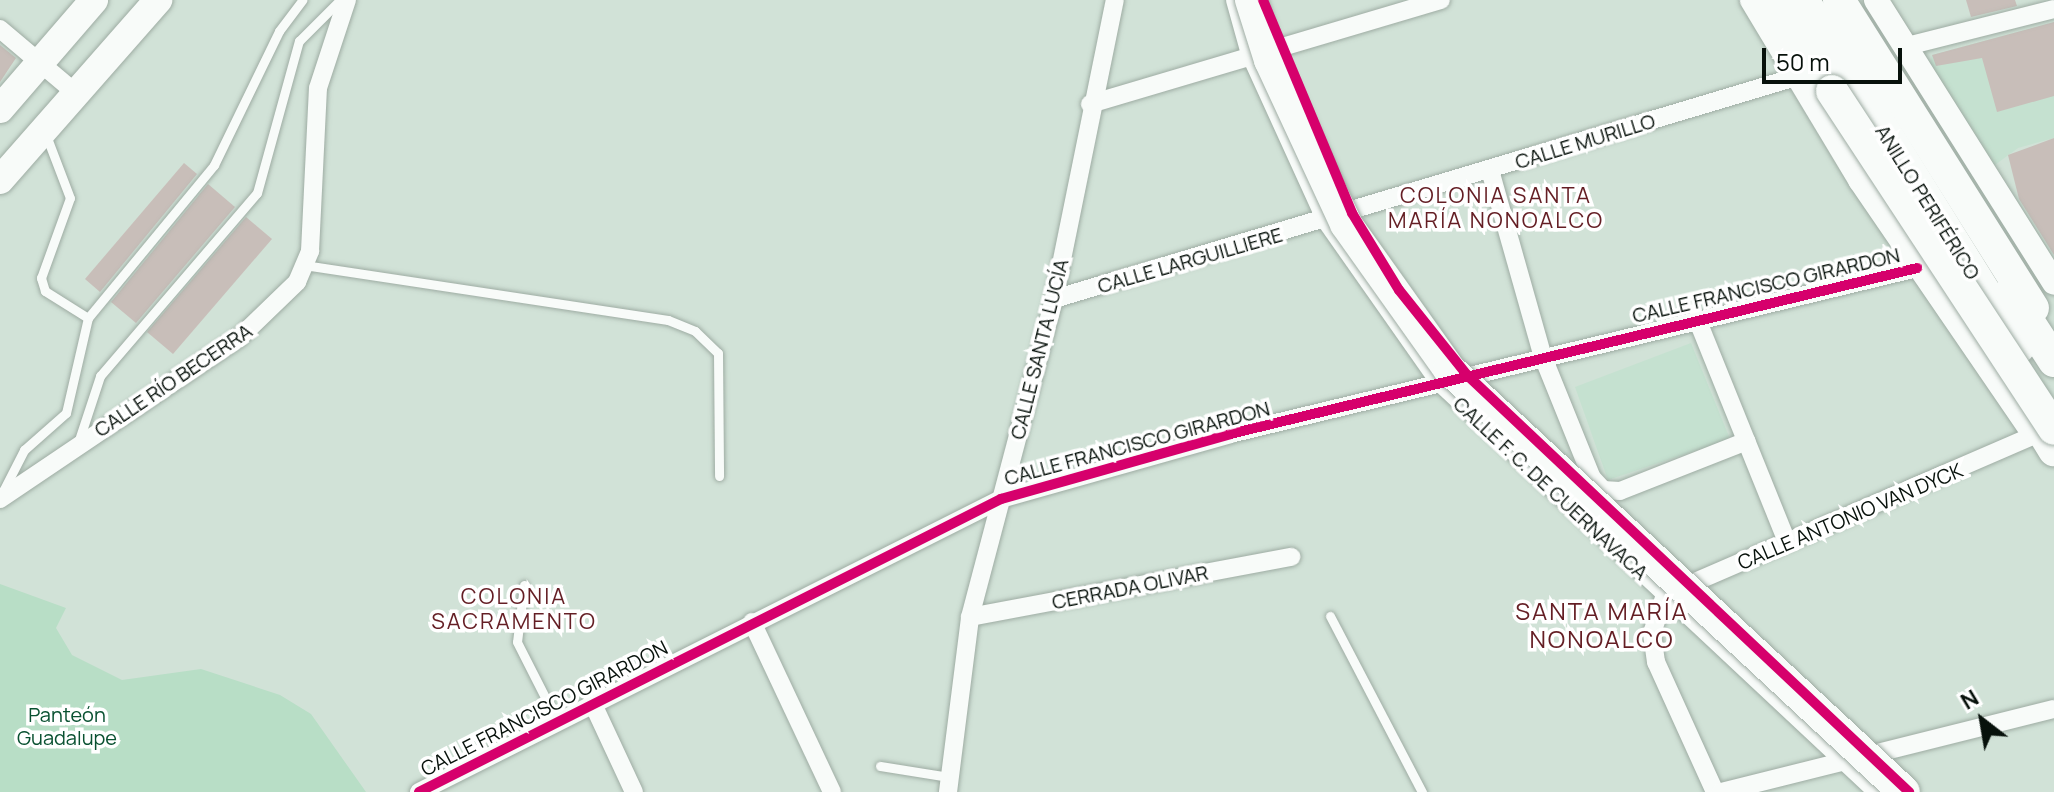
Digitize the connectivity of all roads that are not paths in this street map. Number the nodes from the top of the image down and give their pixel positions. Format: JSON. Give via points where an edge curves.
{"nodes":[{"id":1,"x":94,"y":0,"type":"edge"},
{"id":2,"x":158,"y":0,"type":"edge"},
{"id":3,"x":302,"y":0,"type":"edge"},
{"id":4,"x":340,"y":0,"type":"edge"},
{"id":5,"x":347,"y":0,"type":"edge"},
{"id":6,"x":1115,"y":0,"type":"edge"},
{"id":7,"x":1235,"y":0,"type":"edge"},
{"id":8,"x":1251,"y":0,"type":"edge"},
{"id":9,"x":1441,"y":0,"type":"edge"},
{"id":10,"x":1752,"y":0,"type":"edge"},
{"id":11,"x":1777,"y":0,"type":"edge"},
{"id":12,"x":1803,"y":0,"type":"edge"},
{"id":13,"x":1827,"y":0,"type":"edge"},
{"id":14,"x":1839,"y":0,"type":"edge"},
{"id":15,"x":1876,"y":0,"type":"edge"},
{"id":16,"x":2054,"y":9,"type":"edge"},
{"id":17,"x":0,"y":29,"type":"edge"},
{"id":18,"x":1903,"y":47,"type":"junction"},
{"id":19,"x":1250,"y":54,"type":"junction"},
{"id":20,"x":41,"y":63,"type":"junction"},
{"id":21,"x":1799,"y":76,"type":"junction"},
{"id":22,"x":78,"y":95,"type":"junction"},
{"id":23,"x":1090,"y":104,"type":"junction"},
{"id":24,"x":0,"y":109,"type":"edge"},
{"id":25,"x":1911,"y":120,"type":"junction"},
{"id":26,"x":45,"y":132,"type":"junction"},
{"id":27,"x":1490,"y":170,"type":"junction"},
{"id":28,"x":5,"y":178,"type":"edge"},
{"id":29,"x":1326,"y":221,"type":"junction"},
{"id":30,"x":1956,"y":248,"type":"junction"},
{"id":31,"x":304,"y":265,"type":"junction"},
{"id":32,"x":1917,"y":268,"type":"junction"},
{"id":33,"x":2054,"y":283,"type":"edge"},
{"id":34,"x":1054,"y":299,"type":"junction"},
{"id":35,"x":2054,"y":302,"type":"edge"},
{"id":36,"x":88,"y":318,"type":"junction"},
{"id":37,"x":1697,"y":319,"type":"junction"},
{"id":38,"x":2054,"y":341,"type":"edge"},
{"id":39,"x":1543,"y":357,"type":"junction"},
{"id":40,"x":2054,"y":361,"type":"edge"},
{"id":41,"x":1439,"y":382,"type":"junction"},
{"id":42,"x":2054,"y":403,"type":"edge"},
{"id":43,"x":2047,"y":438,"type":"edge"},
{"id":44,"x":1747,"y":441,"type":"junction"},
{"id":45,"x":78,"y":443,"type":"junction"},
{"id":46,"x":2054,"y":465,"type":"edge"},
{"id":47,"x":719,"y":476,"type":"dead end"},
{"id":48,"x":0,"y":498,"type":"edge"},
{"id":49,"x":1001,"y":499,"type":"junction"},
{"id":50,"x":1787,"y":542,"type":"junction"},
{"id":51,"x":1291,"y":557,"type":"dead end"},
{"id":52,"x":524,"y":585,"type":"dead end"},
{"id":53,"x":1665,"y":595,"type":"junction"},
{"id":54,"x":1330,"y":616,"type":"dead end"},
{"id":55,"x":970,"y":617,"type":"junction"},
{"id":56,"x":752,"y":622,"type":"junction"},
{"id":57,"x":592,"y":702,"type":"junction"},
{"id":58,"x":2054,"y":709,"type":"edge"},
{"id":59,"x":557,"y":721,"type":"junction"},
{"id":60,"x":1845,"y":762,"type":"junction"},
{"id":61,"x":880,"y":766,"type":"dead end"},
{"id":62,"x":948,"y":784,"type":"edge"},
{"id":63,"x":419,"y":792,"type":"edge"},
{"id":64,"x":634,"y":792,"type":"edge"},
{"id":65,"x":832,"y":792,"type":"edge"},
{"id":66,"x":1422,"y":792,"type":"edge"},
{"id":67,"x":1715,"y":792,"type":"edge"},
{"id":68,"x":1721,"y":792,"type":"edge"},
{"id":69,"x":1877,"y":792,"type":"edge"},
{"id":70,"x":1904,"y":792,"type":"edge"}],
"edges":[{"from":1,"to":20,"type":"main road"},
{"from":2,"to":22,"type":"main road"},
{"from":3,"to":36,"type":"lane","via":[[262,65],[234,135]]},
{"from":4,"to":45,"type":"lane","via":[[299,41],[257,193],[100,376]]},
{"from":5,"to":31,"type":"street","via":[[318,88]]},
{"from":6,"to":23,"type":"street","name":"CALLE SANTA LUCÍA"},
{"from":7,"to":19,"type":"street","name":"CALLE F. C. DE CUERNAVACA"},
{"from":8,"to":70,"type":"highway","bridge":true,"via":[[1270,60],[1346,224],[1449,369]]},
{"from":9,"to":19,"type":"street"},
{"from":10,"to":21,"type":"main road"},
{"from":11,"to":43,"type":"highway","bridge":true},
{"from":12,"to":30,"type":"highway","name":"ANILLO PERIFÉRICO"},
{"from":13,"to":40,"type":"highway","name":"ANILLO PERIFÉRICO"},
{"from":14,"to":25,"type":"highway"},
{"from":15,"to":18,"type":"main road"},
{"from":16,"to":18,"type":"street"},
{"from":17,"to":20,"type":"street"},
{"from":18,"to":33,"type":"main road"},
{"from":19,"to":23,"type":"street"},
{"from":19,"to":29,"type":"street","name":"CALLE F. C. DE CUERNAVACA"},
{"from":20,"to":22,"type":"street"},
{"from":20,"to":24,"type":"main road"},
{"from":21,"to":27,"type":"street","name":"CALLE MURILLO"},
{"from":21,"to":32,"type":"main road"},
{"from":22,"to":26,"type":"main road"},
{"from":23,"to":34,"type":"street","name":"CALLE SANTA LUCÍA"},
{"from":25,"to":35,"type":"highway","via":[[1982,198]]},
{"from":25,"to":38,"type":"highway"},
{"from":26,"to":28,"type":"main road"},
{"from":26,"to":36,"type":"lane","via":[[70,198],[41,278],[45,291]]},
{"from":27,"to":29,"type":"street","name":"CALLE MURILLO"},
{"from":27,"to":39,"type":"street"},
{"from":29,"to":34,"type":"street","name":"CALLE LARGUILLIERE"},
{"from":29,"to":41,"type":"street","name":"CALLE F. C. DE CUERNAVACA"},
{"from":30,"to":42,"type":"highway","name":"ANILLO PERIFÉRICO"},
{"from":30,"to":43,"type":"highway","via":[[1981,335]]},
{"from":31,"to":45,"type":"street","name":"CALLE RÍO BECERRA","via":[[270,314]]},
{"from":31,"to":47,"type":"lane","via":[[668,320],[695,331],[718,353]]},
{"from":32,"to":37,"type":"street","name":"CALLE FRANCISCO GIRARDON"},
{"from":32,"to":43,"type":"main road"},
{"from":34,"to":49,"type":"street","name":"CALLE SANTA LUCÍA"},
{"from":36,"to":48,"type":"lane","via":[[66,413],[24,450]]},
{"from":37,"to":39,"type":"street","name":"CALLE FRANCISCO GIRARDON"},
{"from":37,"to":44,"type":"street"},
{"from":39,"to":41,"type":"street","name":"CALLE FRANCISCO GIRARDON"},
{"from":39,"to":44,"type":"street","via":[[1603,490],[1620,491]]},
{"from":41,"to":49,"type":"street","name":"CALLE FRANCISCO GIRARDON"},
{"from":41,"to":53,"type":"street","name":"CALLE F. C. DE CUERNAVACA"},
{"from":43,"to":46,"type":"main road"},
{"from":43,"to":50,"type":"street","name":"CALLE ANTONIO VAN DYCK"},
{"from":44,"to":50,"type":"street"},
{"from":45,"to":48,"type":"street","name":"CALLE RÍO BECERRA"},
{"from":49,"to":55,"type":"street","name":"CALLE SANTA LUCÍA"},
{"from":49,"to":56,"type":"street","name":"CALLE FRANCISCO GIRARDON"},
{"from":50,"to":53,"type":"street","name":"CALLE ANTONIO VAN DYCK"},
{"from":51,"to":55,"type":"street","name":"CERRADA OLIVAR"},
{"from":52,"to":59,"type":"lane","via":[[517,642]]},
{"from":53,"to":60,"type":"street","name":"CALLE F. C. DE CUERNAVACA"},
{"from":53,"to":67,"type":"street","via":[[1652,633],[1656,662]]},
{"from":54,"to":66,"type":"lane"},
{"from":55,"to":62,"type":"street","name":"CALLE SANTA LUCÍA"},
{"from":56,"to":57,"type":"street","name":"CALLE FRANCISCO GIRARDON"},
{"from":56,"to":65,"type":"street"},
{"from":57,"to":59,"type":"street","name":"CALLE FRANCISCO GIRARDON"},
{"from":57,"to":64,"type":"street"},
{"from":58,"to":60,"type":"street"},
{"from":59,"to":63,"type":"street","name":"CALLE FRANCISCO GIRARDON"},
{"from":60,"to":68,"type":"street"},
{"from":60,"to":69,"type":"street","name":"CALLE F. C. DE CUERNAVACA"},
{"from":61,"to":62,"type":"lane"}]}
